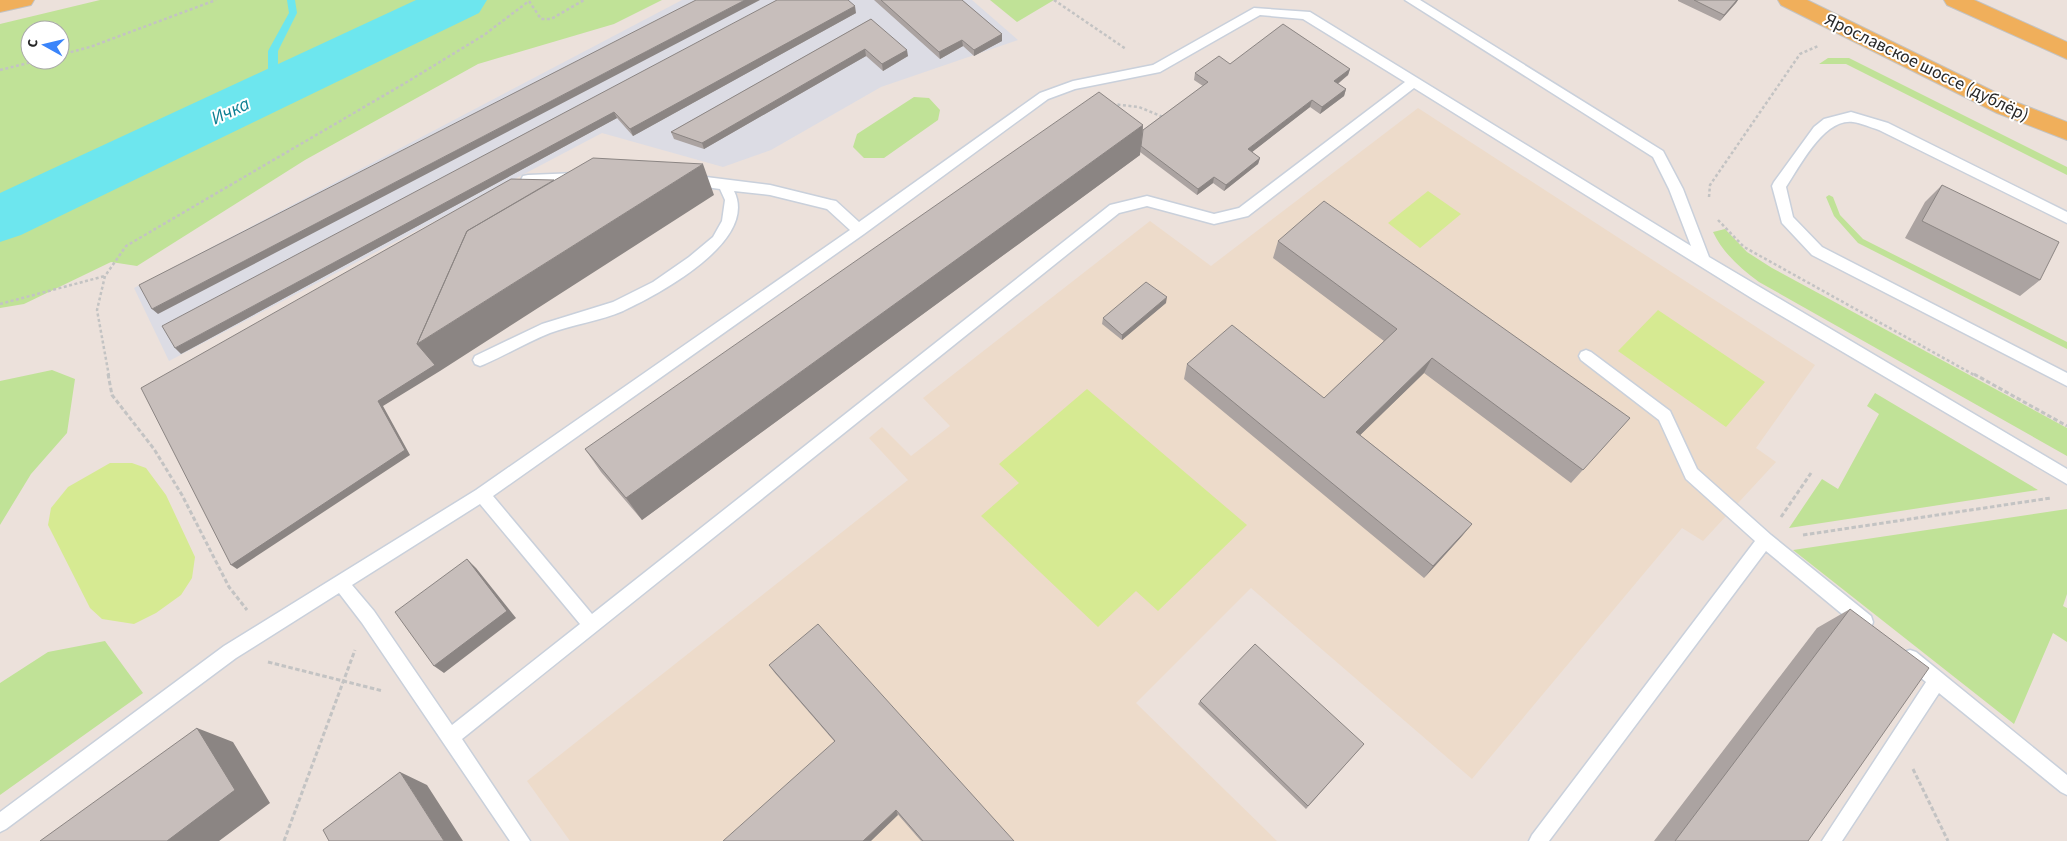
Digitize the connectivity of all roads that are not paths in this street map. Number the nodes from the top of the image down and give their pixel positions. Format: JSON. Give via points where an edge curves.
{"nodes":[{"id":1,"x":23,"y":0,"type":"edge"},
{"id":2,"x":1411,"y":0,"type":"edge"},
{"id":3,"x":1789,"y":0,"type":"edge"},
{"id":4,"x":1955,"y":0,"type":"edge"},
{"id":5,"x":0,"y":5,"type":"edge"},
{"id":6,"x":2067,"y":51,"type":"edge"},
{"id":7,"x":1415,"y":81,"type":"junction"},
{"id":8,"x":2067,"y":131,"type":"edge"},
{"id":9,"x":595,"y":177,"type":"edge"},
{"id":10,"x":678,"y":179,"type":"edge"},
{"id":11,"x":528,"y":180,"type":"edge"},
{"id":12,"x":724,"y":184,"type":"junction"},
{"id":13,"x":2067,"y":218,"type":"edge"},
{"id":14,"x":859,"y":230,"type":"junction"},
{"id":15,"x":1703,"y":261,"type":"junction"},
{"id":16,"x":1586,"y":356,"type":"dead end"},
{"id":17,"x":480,"y":360,"type":"dead end"},
{"id":18,"x":2067,"y":380,"type":"edge"},
{"id":19,"x":2067,"y":477,"type":"edge"},
{"id":20,"x":482,"y":495,"type":"junction"},
{"id":21,"x":1765,"y":540,"type":"junction"},
{"id":22,"x":341,"y":583,"type":"junction"},
{"id":23,"x":591,"y":625,"type":"junction"},
{"id":24,"x":1877,"y":632,"type":"edge"},
{"id":25,"x":1900,"y":650,"type":"edge"},
{"id":26,"x":1937,"y":681,"type":"junction"},
{"id":27,"x":449,"y":738,"type":"junction"},
{"id":28,"x":2067,"y":786,"type":"edge"},
{"id":29,"x":0,"y":823,"type":"edge"},
{"id":30,"x":520,"y":841,"type":"edge"},
{"id":31,"x":1538,"y":841,"type":"edge"},
{"id":32,"x":1831,"y":841,"type":"edge"}],
"edges":[{"from":1,"to":5,"type":"main road"},
{"from":2,"to":15,"type":"lane","via":[[1658,154],[1676,189]]},
{"from":3,"to":8,"type":"main road","name":"Ярославское шоссе (дублёр)","via":[[2005,107]]},
{"from":4,"to":6,"type":"main road"},
{"from":7,"to":14,"type":"lane","via":[[1306,15],[1258,11],[1156,69],[1072,84],[1044,96]]},
{"from":7,"to":15,"type":"lane"},
{"from":7,"to":23,"type":"lane","via":[[1244,212],[1214,219],[1147,201],[1115,209]]},
{"from":9,"to":11,"type":"lane"},
{"from":10,"to":12,"type":"lane"},
{"from":12,"to":14,"type":"lane","via":[[770,190],[831,205]]},
{"from":12,"to":17,"type":"lane","via":[[732,200],[729,221],[718,241],[694,261],[658,286],[616,307],[547,328]]},
{"from":13,"to":18,"type":"lane","via":[[1883,126],[1851,117],[1828,122],[1819,130],[1779,186],[1788,219],[1817,251]]},
{"from":14,"to":20,"type":"lane"},
{"from":15,"to":19,"type":"lane"},
{"from":16,"to":21,"type":"lane","via":[[1665,416],[1691,474]]},
{"from":20,"to":22,"type":"lane"},
{"from":20,"to":23,"type":"lane"},
{"from":21,"to":24,"type":"lane"},
{"from":21,"to":31,"type":"lane"},
{"from":22,"to":27,"type":"lane","via":[[368,617]]},
{"from":22,"to":29,"type":"lane","via":[[230,652]]},
{"from":23,"to":27,"type":"lane"},
{"from":25,"to":26,"type":"lane"},
{"from":26,"to":28,"type":"lane"},
{"from":26,"to":32,"type":"lane"},
{"from":27,"to":30,"type":"lane"}]}
